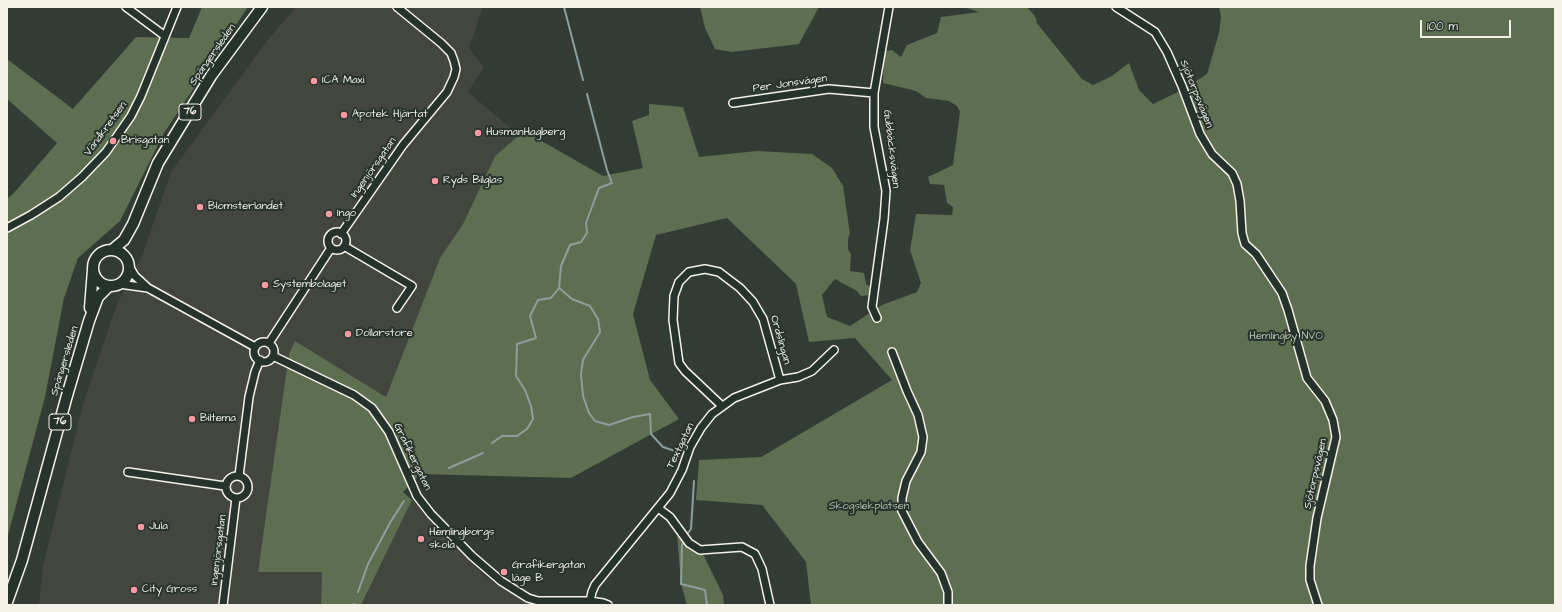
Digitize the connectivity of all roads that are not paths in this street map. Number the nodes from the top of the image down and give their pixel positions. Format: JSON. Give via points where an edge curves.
{"nodes":[{"id":1,"x":126,"y":7,"type":"edge"},
{"id":2,"x":177,"y":7,"type":"edge"},
{"id":3,"x":262,"y":7,"type":"edge"},
{"id":4,"x":397,"y":7,"type":"edge"},
{"id":5,"x":889,"y":7,"type":"edge"},
{"id":6,"x":1116,"y":7,"type":"edge"},
{"id":7,"x":165,"y":36,"type":"junction"},
{"id":8,"x":874,"y":92,"type":"junction"},
{"id":9,"x":733,"y":103,"type":"dead end"},
{"id":10,"x":133,"y":224,"type":"junction"},
{"id":11,"x":7,"y":228,"type":"edge"},
{"id":12,"x":341,"y":234,"type":"junction"},
{"id":13,"x":344,"y":246,"type":"junction"},
{"id":14,"x":331,"y":248,"type":"junction"},
{"id":15,"x":112,"y":250,"type":"junction"},
{"id":16,"x":128,"y":263,"type":"junction"},
{"id":17,"x":93,"y":270,"type":"junction"},
{"id":18,"x":119,"y":284,"type":"junction"},
{"id":19,"x":109,"y":286,"type":"junction"},
{"id":20,"x":148,"y":288,"type":"junction"},
{"id":21,"x":397,"y":308,"type":"dead end"},
{"id":22,"x":877,"y":318,"type":"dead end"},
{"id":23,"x":90,"y":321,"type":"junction"},
{"id":24,"x":269,"y":343,"type":"junction"},
{"id":25,"x":256,"y":347,"type":"junction"},
{"id":26,"x":834,"y":350,"type":"dead end"},
{"id":27,"x":892,"y":352,"type":"dead end"},
{"id":28,"x":273,"y":356,"type":"junction"},
{"id":29,"x":260,"y":360,"type":"junction"},
{"id":30,"x":780,"y":380,"type":"junction"},
{"id":31,"x":722,"y":406,"type":"junction"},
{"id":32,"x":128,"y":472,"type":"dead end"},
{"id":33,"x":239,"y":476,"type":"junction"},
{"id":34,"x":225,"y":486,"type":"junction"},
{"id":35,"x":236,"y":498,"type":"junction"},
{"id":36,"x":658,"y":508,"type":"junction"},
{"id":37,"x":32,"y":523,"type":"junction"},
{"id":38,"x":7,"y":592,"type":"edge"},
{"id":39,"x":590,"y":601,"type":"junction"},
{"id":40,"x":7,"y":602,"type":"edge"},
{"id":41,"x":223,"y":605,"type":"edge"},
{"id":42,"x":608,"y":605,"type":"edge"},
{"id":43,"x":770,"y":605,"type":"edge"},
{"id":44,"x":948,"y":605,"type":"edge"},
{"id":45,"x":1318,"y":605,"type":"edge"}],
"edges":[{"from":1,"to":7,"type":"street"},
{"from":2,"to":7,"type":"street","name":"Vändkretsen"},
{"from":3,"to":10,"type":"main road","name":"Spängersleden","number":"76","via":[[212,76],[158,163]]},
{"from":4,"to":12,"type":"street","name":"Ingenjörsgatan","via":[[451,53],[456,69],[447,92],[403,145]]},
{"from":5,"to":8,"type":"street","name":"Gubbäcksvägen"},
{"from":6,"to":45,"type":"street","name":"Sjötorpsvägen","via":[[1155,32],[1167,52],[1200,134],[1212,154],[1232,173],[1238,190],[1245,244],[1256,254],[1282,293],[1307,378],[1325,401],[1333,420],[1336,437],[1317,518],[1310,566],[1310,580]]},
{"from":7,"to":11,"type":"street","name":"Vändkretsen","via":[[147,84],[131,116],[106,152],[59,197]]},
{"from":8,"to":9,"type":"street","name":"Per Jonsvägen","via":[[829,89]]},
{"from":8,"to":22,"type":"street","name":"Gubbäcksvägen","via":[[874,127],[886,192],[872,307]]},
{"from":10,"to":15,"type":"main road","name":"Spängersleden","number":"76","via":[[124,240]]},
{"from":10,"to":16,"type":"main road","name":"Spängersleden","number":"76"},
{"from":12,"to":13,"type":"street","via":[[346,241]]},
{"from":12,"to":14,"type":"street","name":"Ingenjörsgatan","via":[[336,232],[329,237],[328,244]]},
{"from":13,"to":14,"type":"street","via":[[337,250]]},
{"from":13,"to":21,"type":"street","via":[[412,286]]},
{"from":14,"to":24,"type":"street","name":"Ingenjörsgatan"},
{"from":15,"to":16,"type":"main road","via":[[121,253]]},
{"from":15,"to":17,"type":"main road","name":"Spängersleden","via":[[106,250],[97,256]]},
{"from":16,"to":18,"type":"main road","name":"Spängersleden","via":[[127,276]]},
{"from":16,"to":20,"type":"street"},
{"from":17,"to":19,"type":"main road","via":[[98,281]]},
{"from":17,"to":23,"type":"main road","name":"Spängersleden","number":"76"},
{"from":18,"to":19,"type":"main road"},
{"from":18,"to":20,"type":"street"},
{"from":19,"to":23,"type":"main road","name":"Spängersleden","number":"76","via":[[98,297]]},
{"from":20,"to":25,"type":"street"},
{"from":23,"to":37,"type":"main road","name":"Spängersleden","number":"76"},
{"from":24,"to":25,"type":"street","via":[[260,342]]},
{"from":24,"to":28,"type":"street","via":[[274,349]]},
{"from":25,"to":29,"type":"street","via":[[254,354]]},
{"from":26,"to":30,"type":"street","name":"Textgatan","via":[[812,371]]},
{"from":27,"to":44,"type":"street","via":[[918,415],[923,437],[921,452],[904,485],[902,511],[918,542],[941,573],[948,592]]},
{"from":28,"to":29,"type":"street","via":[[268,361]]},
{"from":28,"to":39,"type":"street","name":"Grafikergatan","via":[[354,395],[372,408],[389,432],[417,496],[472,556],[501,582],[538,601]]},
{"from":29,"to":33,"type":"street","via":[[249,397]]},
{"from":30,"to":31,"type":"street","name":"Textgatan","via":[[734,398]]},
{"from":30,"to":31,"type":"street","name":"Ordslingan","via":[[763,318],[753,302],[719,272],[704,269],[689,272],[679,282],[674,296],[673,320],[679,362]]},
{"from":31,"to":36,"type":"street","name":"Textgatan","via":[[701,428],[690,447],[682,470]]},
{"from":32,"to":34,"type":"street"},
{"from":33,"to":34,"type":"street","via":[[228,479]]},
{"from":33,"to":35,"type":"street","via":[[247,483],[248,490],[243,496]]},
{"from":34,"to":35,"type":"street","via":[[229,496]]},
{"from":35,"to":41,"type":"street","name":"Ingenjörsgatan"},
{"from":36,"to":39,"type":"street","name":"Textgatan","via":[[595,585]]},
{"from":36,"to":43,"type":"street","via":[[670,517],[689,543],[700,550],[742,547],[755,554],[762,568]]},
{"from":37,"to":38,"type":"main road","name":"Spängersleden","number":"76"},
{"from":37,"to":40,"type":"main road","name":"Spängersleden","number":"76"},
{"from":39,"to":42,"type":"street","name":"Grafikergatan"}]}
